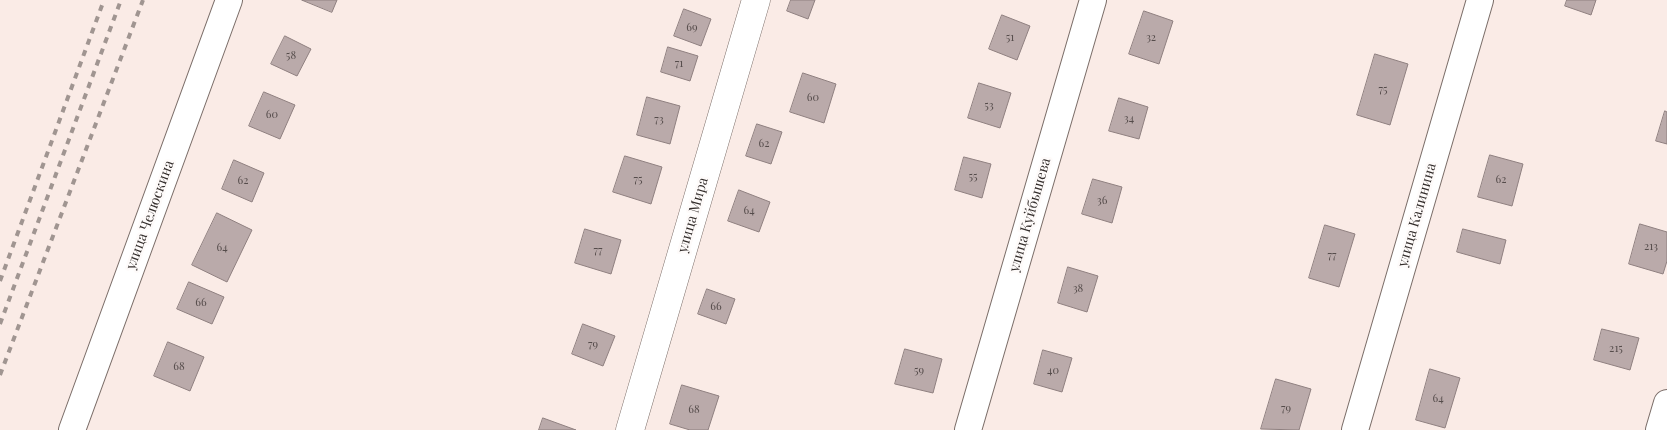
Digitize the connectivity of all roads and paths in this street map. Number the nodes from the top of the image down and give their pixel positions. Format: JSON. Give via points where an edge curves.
{"nodes":[{"id":1,"x":229,"y":0,"type":"edge"},
{"id":2,"x":756,"y":0,"type":"edge"},
{"id":3,"x":1093,"y":0,"type":"edge"},
{"id":4,"x":1480,"y":0,"type":"edge"},
{"id":5,"x":1667,"y":403,"type":"edge"},
{"id":6,"x":72,"y":430,"type":"edge"},
{"id":7,"x":630,"y":430,"type":"edge"},
{"id":8,"x":968,"y":430,"type":"edge"},
{"id":9,"x":1355,"y":430,"type":"edge"},
{"id":10,"x":1659,"y":430,"type":"edge"}],
"edges":[{"from":1,"to":6,"type":"street","name":"улица Челюскина"},
{"from":2,"to":7,"type":"street","name":"улица Мира"},
{"from":3,"to":8,"type":"street","name":"улица Куйбышева"},
{"from":4,"to":9,"type":"street","name":"улица Калинина"},
{"from":5,"to":10,"type":"street"}]}
